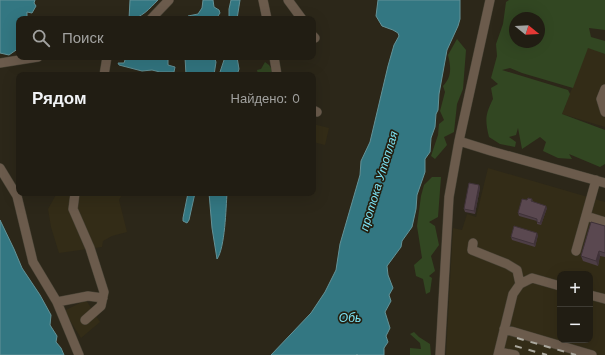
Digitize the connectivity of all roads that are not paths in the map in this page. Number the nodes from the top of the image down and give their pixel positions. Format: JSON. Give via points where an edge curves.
{"nodes":[{"id":1,"x":169,"y":0,"type":"edge"},
{"id":2,"x":263,"y":0,"type":"edge"},
{"id":3,"x":288,"y":0,"type":"edge"},
{"id":4,"x":490,"y":0,"type":"edge"},
{"id":5,"x":154,"y":16,"type":"edge"},
{"id":6,"x":266,"y":16,"type":"edge"},
{"id":7,"x":300,"y":16,"type":"edge"},
{"id":8,"x":19,"y":60,"type":"edge"},
{"id":9,"x":106,"y":60,"type":"edge"},
{"id":10,"x":275,"y":60,"type":"edge"},
{"id":11,"x":0,"y":63,"type":"edge"},
{"id":12,"x":104,"y":72,"type":"edge"},
{"id":13,"x":277,"y":72,"type":"edge"},
{"id":14,"x":605,"y":88,"type":"edge"},
{"id":15,"x":605,"y":112,"type":"edge"},
{"id":16,"x":459,"y":141,"type":"junction"},
{"id":17,"x":0,"y":168,"type":"edge"},
{"id":18,"x":600,"y":182,"type":"edge"},
{"id":19,"x":16,"y":194,"type":"edge"},
{"id":20,"x":17,"y":196,"type":"edge"},
{"id":21,"x":75,"y":196,"type":"edge"},
{"id":22,"x":586,"y":216,"type":"junction"},
{"id":23,"x":605,"y":222,"type":"edge"},
{"id":24,"x":473,"y":243,"type":"dead end"},
{"id":25,"x":576,"y":251,"type":"dead end"},
{"id":26,"x":520,"y":284,"type":"junction"},
{"id":27,"x":557,"y":285,"type":"edge"},
{"id":28,"x":593,"y":296,"type":"edge"},
{"id":29,"x":102,"y":298,"type":"junction"},
{"id":30,"x":605,"y":299,"type":"edge"},
{"id":31,"x":57,"y":302,"type":"junction"},
{"id":32,"x":85,"y":320,"type":"dead end"},
{"id":33,"x":504,"y":329,"type":"junction"},
{"id":34,"x":499,"y":354,"type":"edge"},
{"id":35,"x":79,"y":355,"type":"edge"},
{"id":36,"x":440,"y":355,"type":"edge"},
{"id":37,"x":515,"y":355,"type":"edge"},
{"id":38,"x":592,"y":355,"type":"edge"}],
"edges":[{"from":1,"to":5,"type":"street"},
{"from":2,"to":6,"type":"street"},
{"from":3,"to":7,"type":"street"},
{"from":4,"to":16,"type":"street"},
{"from":8,"to":11,"type":"street"},
{"from":9,"to":12,"type":"street"},
{"from":10,"to":13,"type":"street"},
{"from":14,"to":15,"type":"street","via":[[601,99]]},
{"from":16,"to":18,"type":"street"},
{"from":16,"to":36,"type":"street","via":[[449,197]]},
{"from":17,"to":19,"type":"street"},
{"from":18,"to":22,"type":"street"},
{"from":20,"to":31,"type":"street","via":[[33,262]]},
{"from":21,"to":29,"type":"street","via":[[73,209],[90,248],[104,292]]},
{"from":22,"to":23,"type":"street"},
{"from":22,"to":25,"type":"street"},
{"from":24,"to":26,"type":"street","via":[[472,250],[517,270]]},
{"from":26,"to":27,"type":"street","via":[[532,278]]},
{"from":26,"to":33,"type":"street","via":[[513,294]]},
{"from":28,"to":30,"type":"street"},
{"from":29,"to":31,"type":"street","via":[[88,296]]},
{"from":29,"to":32,"type":"street","via":[[101,306]]},
{"from":31,"to":35,"type":"street"},
{"from":33,"to":34,"type":"street"},
{"from":33,"to":38,"type":"street"},
{"from":34,"to":37,"type":"street"}]}
